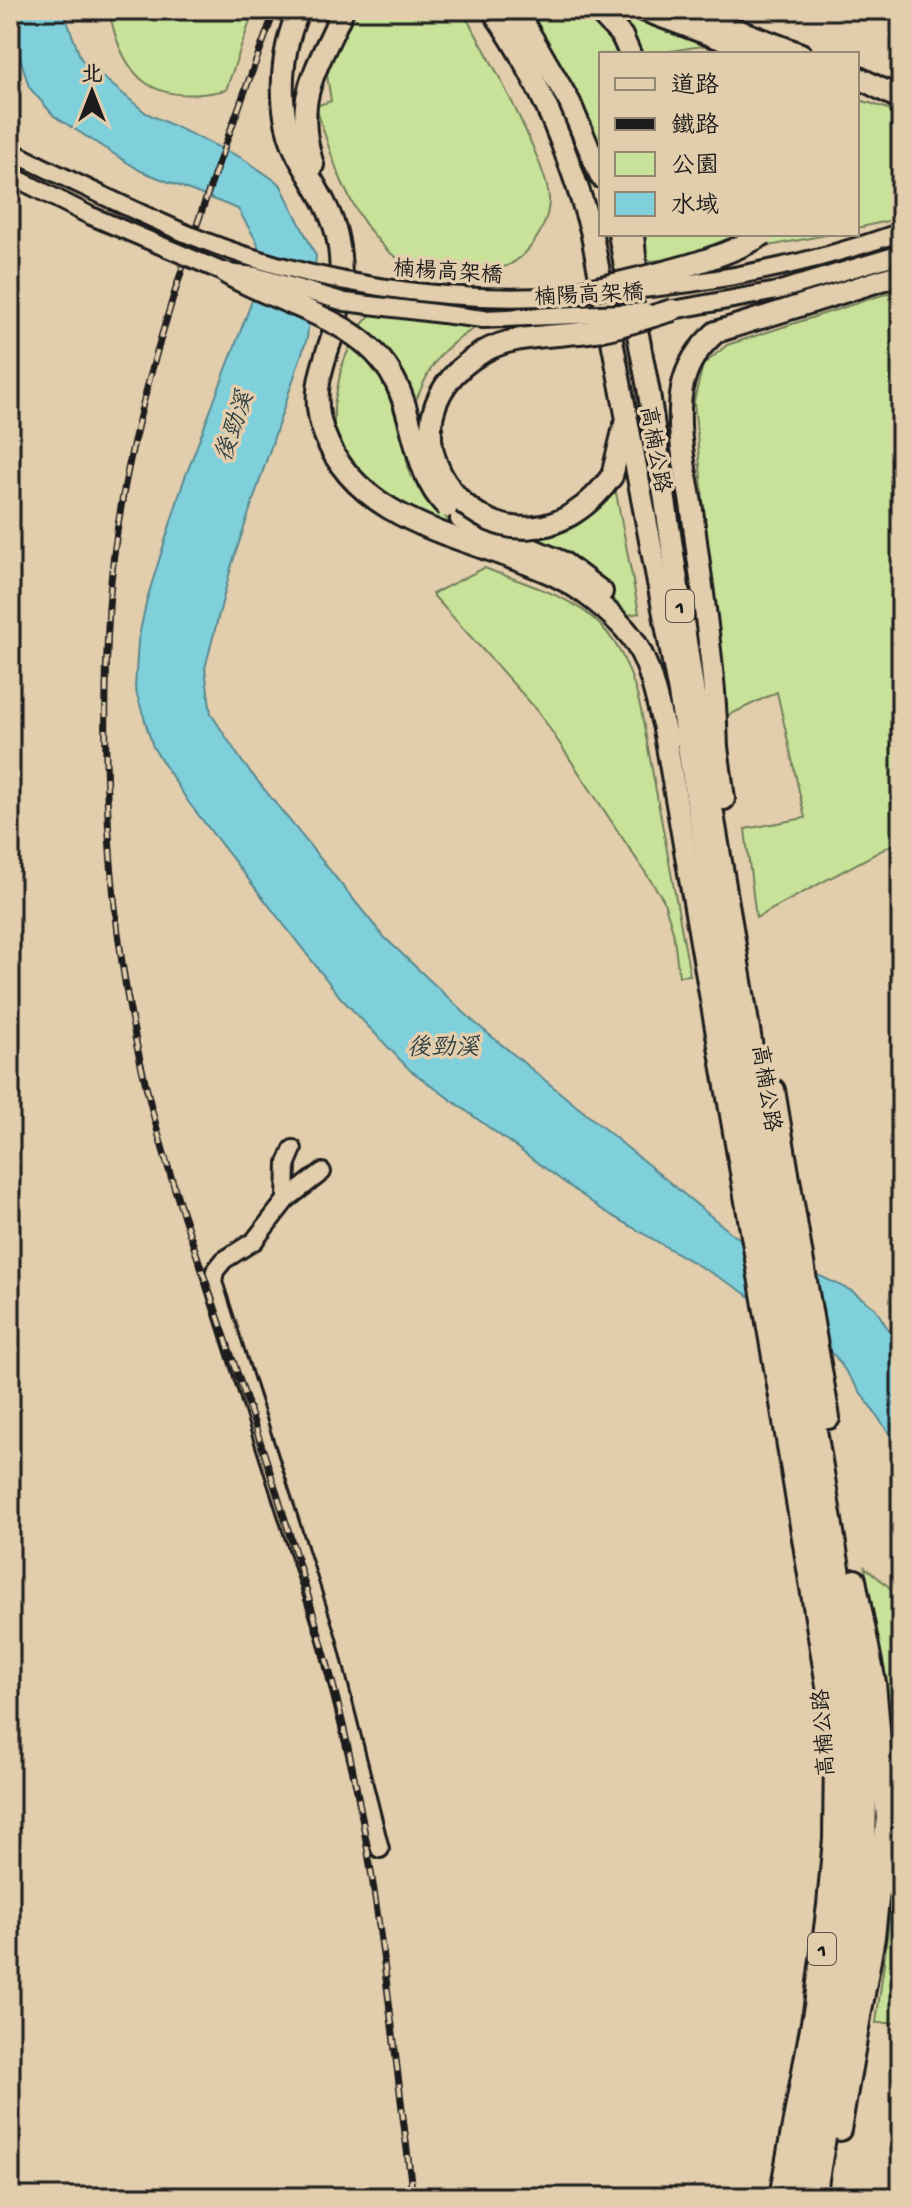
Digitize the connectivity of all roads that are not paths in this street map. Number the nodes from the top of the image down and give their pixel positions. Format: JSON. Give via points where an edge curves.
{"nodes":[{"id":1,"x":299,"y":10,"type":"edge"},
{"id":2,"x":343,"y":10,"type":"edge"},
{"id":3,"x":492,"y":10,"type":"edge"},
{"id":4,"x":597,"y":10,"type":"edge"},
{"id":5,"x":643,"y":10,"type":"edge"},
{"id":6,"x":684,"y":10,"type":"edge"},
{"id":7,"x":514,"y":18,"type":"edge"},
{"id":8,"x":629,"y":52,"type":"edge"},
{"id":9,"x":756,"y":52,"type":"edge"},
{"id":10,"x":796,"y":52,"type":"edge"},
{"id":11,"x":859,"y":78,"type":"edge"},
{"id":12,"x":859,"y":90,"type":"edge"},
{"id":13,"x":901,"y":101,"type":"edge"},
{"id":14,"x":10,"y":151,"type":"edge"},
{"id":15,"x":599,"y":172,"type":"edge"},
{"id":16,"x":10,"y":175,"type":"edge"},
{"id":17,"x":322,"y":192,"type":"junction"},
{"id":18,"x":901,"y":232,"type":"edge"},
{"id":19,"x":619,"y":236,"type":"edge"},
{"id":20,"x":633,"y":236,"type":"edge"},
{"id":21,"x":760,"y":236,"type":"edge"},
{"id":22,"x":901,"y":254,"type":"edge"},
{"id":23,"x":226,"y":273,"type":"junction"},
{"id":24,"x":901,"y":274,"type":"edge"},
{"id":25,"x":565,"y":296,"type":"junction"},
{"id":26,"x":673,"y":310,"type":"junction"},
{"id":27,"x":637,"y":327,"type":"junction"},
{"id":28,"x":625,"y":415,"type":"junction"},
{"id":29,"x":626,"y":630,"type":"junction"},
{"id":30,"x":685,"y":726,"type":"junction"},
{"id":31,"x":664,"y":729,"type":"junction"},
{"id":32,"x":709,"y":748,"type":"junction"},
{"id":33,"x":683,"y":782,"type":"junction"},
{"id":34,"x":707,"y":835,"type":"junction"},
{"id":35,"x":293,"y":1149,"type":"dead end"},
{"id":36,"x":322,"y":1172,"type":"dead end"},
{"id":37,"x":286,"y":1200,"type":"junction"},
{"id":38,"x":756,"y":1215,"type":"junction"},
{"id":39,"x":802,"y":1345,"type":"junction"},
{"id":40,"x":380,"y":1849,"type":"dead end"},
{"id":41,"x":780,"y":2197,"type":"edge"},
{"id":42,"x":797,"y":2197,"type":"edge"},
{"id":43,"x":815,"y":2197,"type":"edge"},
{"id":44,"x":828,"y":2197,"type":"edge"}],
"edges":[{"from":1,"to":17,"type":"main road","via":[[285,59],[285,120],[300,159]]},
{"from":2,"to":17,"type":"main road","via":[[304,102],[306,142]]},
{"from":3,"to":7,"type":"main road","name":"高楠公路","number":"1"},
{"from":4,"to":8,"type":"main road","via":[[622,36]]},
{"from":5,"to":9,"type":"main road"},
{"from":6,"to":10,"type":"main road"},
{"from":7,"to":15,"type":"main road","name":"高楠公路","number":"1","via":[[570,103]]},
{"from":7,"to":28,"type":"main road","name":"高楠公路","number":"1","via":[[533,79],[571,163],[591,230]]},
{"from":11,"to":13,"type":"main road"},
{"from":12,"to":13,"type":"main road"},
{"from":14,"to":25,"type":"street","name":"楠楊高架橋","bridge":true,"via":[[188,234],[249,256],[409,291]]},
{"from":16,"to":23,"type":"street","name":"楠陽高架橋","bridge":true},
{"from":17,"to":29,"type":"main road","via":[[339,243],[340,288],[320,367],[317,408],[339,463],[389,508],[557,577]]},
{"from":18,"to":25,"type":"street","name":"楠楊高架橋","bridge":true,"via":[[776,270],[682,286]]},
{"from":19,"to":27,"type":"main road","name":"高楠公路","number":"1"},
{"from":20,"to":27,"type":"main road"},
{"from":21,"to":25,"type":"main road","bridge":true,"via":[[683,265]]},
{"from":22,"to":26,"type":"street","name":"楠陽高架橋","via":[[777,291]]},
{"from":23,"to":26,"type":"street","name":"楠陽高架橋","bridge":true,"via":[[345,302],[483,319]]},
{"from":23,"to":29,"type":"main road","bridge":true,"via":[[341,327],[381,359],[408,412],[429,485],[461,519],[579,573],[604,594]]},
{"from":24,"to":32,"type":"main road","via":[[716,332],[694,353],[681,402],[681,430]]},
{"from":26,"to":28,"type":"main road","bridge":true,"via":[[599,331],[504,343],[467,362],[446,383],[435,410],[437,467],[449,492],[473,513],[517,526],[553,523],[587,506],[612,476]]},
{"from":27,"to":32,"type":"main road","name":"高楠公路","number":"1"},
{"from":28,"to":30,"type":"main road","name":"高楠公路","number":"1"},
{"from":29,"to":31,"type":"main road","via":[[651,675]]},
{"from":30,"to":33,"type":"main road"},
{"from":30,"to":34,"type":"main road","name":"高楠公路","number":"1"},
{"from":31,"to":33,"type":"main road"},
{"from":31,"to":34,"type":"main road","name":"高楠公路","number":"1"},
{"from":32,"to":34,"type":"main road","name":"高楠公路","number":"1"},
{"from":32,"to":34,"type":"main road","via":[[717,791]]},
{"from":33,"to":34,"type":"main road"},
{"from":34,"to":38,"type":"main road","name":"高楠公路","number":"1"},
{"from":34,"to":39,"type":"main road","name":"高楠公路","number":"1","via":[[793,1233]]},
{"from":35,"to":37,"type":"street","via":[[287,1163]]},
{"from":36,"to":37,"type":"street"},
{"from":37,"to":40,"type":"street","via":[[254,1241],[215,1271],[215,1296],[327,1639]]},
{"from":38,"to":39,"type":"main road","name":"高楠公路","number":"1"},
{"from":38,"to":41,"type":"main road","name":"高楠公路","number":"1","via":[[767,1325],[829,1698],[836,1796],[815,2006]]},
{"from":39,"to":42,"type":"main road","name":"高楠公路","number":"1","via":[[844,1693],[850,1809],[838,1959]]},
{"from":39,"to":43,"type":"main road","name":"高楠公路","number":"1","via":[[859,1688],[866,1793],[864,1904]]},
{"from":39,"to":44,"type":"main road","name":"高楠公路","number":"1","via":[[875,1683],[887,1818],[874,1937]]}]}
